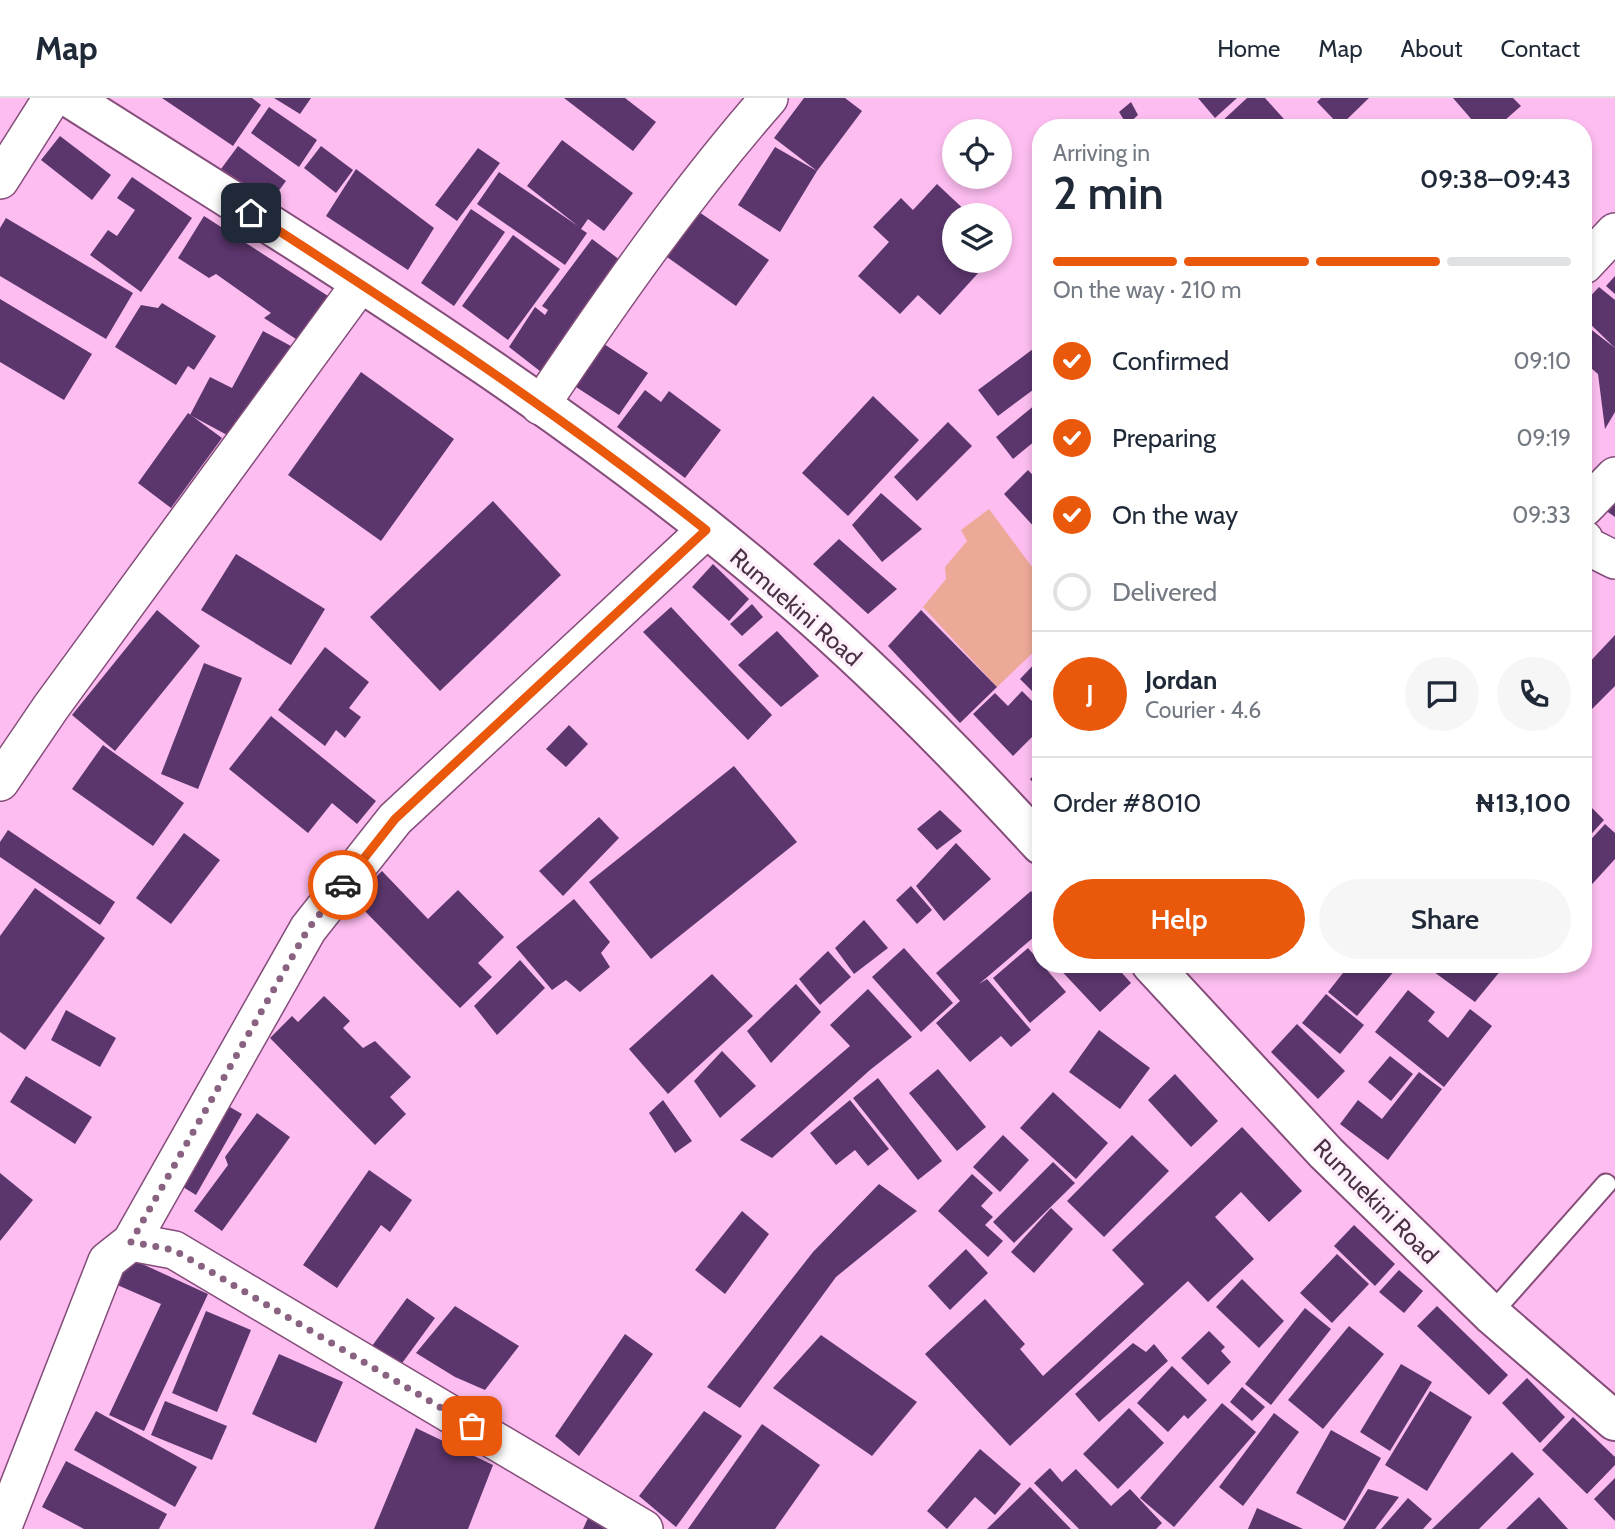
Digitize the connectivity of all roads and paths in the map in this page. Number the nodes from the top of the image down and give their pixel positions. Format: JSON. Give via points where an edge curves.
{"nodes":[{"id":1,"x":52,"y":98,"type":"edge"},
{"id":2,"x":769,"y":98,"type":"edge"},
{"id":3,"x":92,"y":104,"type":"edge"},
{"id":4,"x":0,"y":180,"type":"edge"},
{"id":5,"x":1615,"y":232,"type":"edge"},
{"id":6,"x":1592,"y":256,"type":"edge"},
{"id":7,"x":361,"y":283,"type":"junction"},
{"id":8,"x":540,"y":406,"type":"junction"},
{"id":9,"x":1615,"y":477,"type":"edge"},
{"id":10,"x":1592,"y":500,"type":"edge"},
{"id":11,"x":706,"y":530,"type":"junction"},
{"id":12,"x":1592,"y":548,"type":"edge"},
{"id":13,"x":1615,"y":560,"type":"edge"},
{"id":14,"x":0,"y":782,"type":"edge"},
{"id":15,"x":1032,"y":835,"type":"edge"},
{"id":16,"x":1159,"y":973,"type":"edge"},
{"id":17,"x":1606,"y":1184,"type":"dead end"},
{"id":18,"x":131,"y":1242,"type":"junction"},
{"id":19,"x":1491,"y":1314,"type":"junction"},
{"id":20,"x":1615,"y":1421,"type":"edge"},
{"id":21,"x":2,"y":1529,"type":"edge"},
{"id":22,"x":644,"y":1529,"type":"edge"}],
"edges":[{"from":1,"to":4,"type":"street"},
{"from":2,"to":8,"type":"street","via":[[730,142],[593,326]]},
{"from":3,"to":7,"type":"street","name":"Rumuekini Road"},
{"from":5,"to":6,"type":"street"},
{"from":7,"to":8,"type":"street","name":"Rumuekini Road"},
{"from":7,"to":14,"type":"street"},
{"from":8,"to":11,"type":"street","name":"Rumuekini Road"},
{"from":9,"to":10,"type":"street"},
{"from":11,"to":15,"type":"street","name":"Rumuekini Road","via":[[795,601],[957,753]]},
{"from":11,"to":18,"type":"street","via":[[395,819],[308,929]]},
{"from":12,"to":13,"type":"street"},
{"from":16,"to":19,"type":"street","name":"Rumuekini Road","via":[[1326,1153]]},
{"from":17,"to":19,"type":"lane"},
{"from":18,"to":21,"type":"street","via":[[107,1261]]},
{"from":18,"to":22,"type":"street","via":[[174,1250]]},
{"from":19,"to":20,"type":"street","name":"Rumuekini Road"}]}
